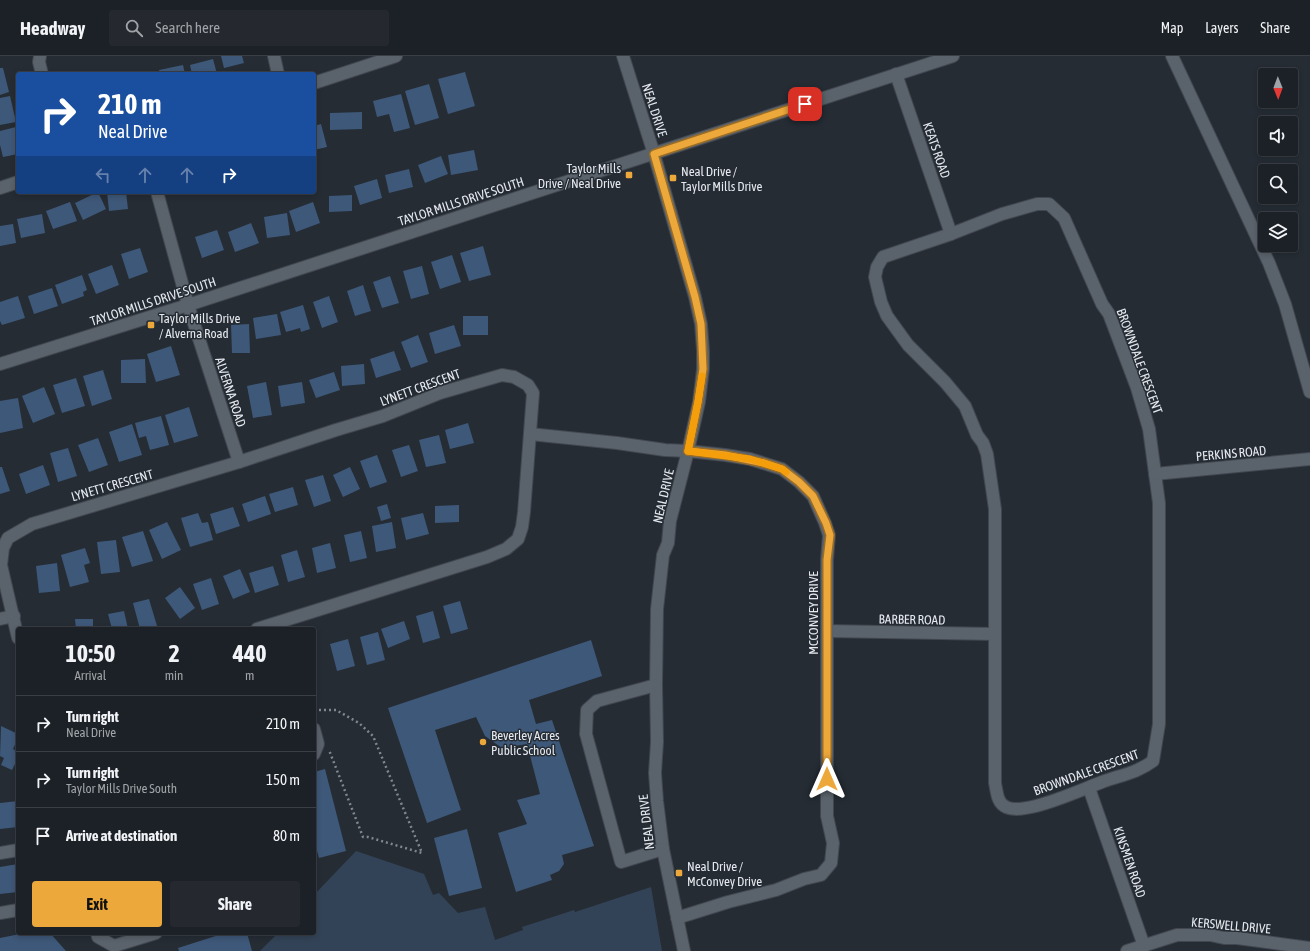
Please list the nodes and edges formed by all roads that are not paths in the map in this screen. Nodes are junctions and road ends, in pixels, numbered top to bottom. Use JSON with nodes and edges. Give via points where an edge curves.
{"nodes":[{"id":1,"x":40,"y":56,"type":"edge"},
{"id":2,"x":274,"y":56,"type":"edge"},
{"id":3,"x":396,"y":56,"type":"edge"},
{"id":4,"x":623,"y":56,"type":"edge"},
{"id":5,"x":953,"y":56,"type":"edge"},
{"id":6,"x":1172,"y":56,"type":"edge"},
{"id":7,"x":42,"y":72,"type":"edge"},
{"id":8,"x":278,"y":72,"type":"edge"},
{"id":9,"x":896,"y":74,"type":"junction"},
{"id":10,"x":316,"y":82,"type":"edge"},
{"id":11,"x":654,"y":154,"type":"junction"},
{"id":12,"x":16,"y":183,"type":"edge"},
{"id":13,"x":0,"y":188,"type":"edge"},
{"id":14,"x":157,"y":194,"type":"edge"},
{"id":15,"x":951,"y":234,"type":"junction"},
{"id":16,"x":188,"y":305,"type":"junction"},
{"id":17,"x":0,"y":364,"type":"edge"},
{"id":18,"x":1310,"y":392,"type":"edge"},
{"id":19,"x":530,"y":434,"type":"junction"},
{"id":20,"x":688,"y":451,"type":"junction"},
{"id":21,"x":1310,"y":460,"type":"edge"},
{"id":22,"x":239,"y":462,"type":"junction"},
{"id":23,"x":1156,"y":474,"type":"junction"},
{"id":24,"x":14,"y":616,"type":"junction"},
{"id":25,"x":0,"y":619,"type":"edge"},
{"id":26,"x":16,"y":627,"type":"edge"},
{"id":27,"x":263,"y":627,"type":"edge"},
{"id":28,"x":827,"y":631,"type":"junction"},
{"id":29,"x":995,"y":634,"type":"junction"},
{"id":30,"x":656,"y":685,"type":"junction"},
{"id":31,"x":316,"y":736,"type":"edge"},
{"id":32,"x":316,"y":749,"type":"edge"},
{"id":33,"x":1089,"y":788,"type":"junction"},
{"id":34,"x":663,"y":848,"type":"junction"},
{"id":35,"x":16,"y":850,"type":"edge"},
{"id":36,"x":0,"y":853,"type":"edge"},
{"id":37,"x":16,"y":910,"type":"edge"},
{"id":38,"x":0,"y":914,"type":"edge"},
{"id":39,"x":677,"y":918,"type":"junction"},
{"id":40,"x":98,"y":935,"type":"edge"},
{"id":41,"x":150,"y":935,"type":"edge"},
{"id":42,"x":1144,"y":946,"type":"junction"},
{"id":43,"x":1310,"y":948,"type":"edge"},
{"id":44,"x":684,"y":951,"type":"edge"},
{"id":45,"x":1127,"y":951,"type":"edge"}],
"edges":[{"from":1,"to":7,"type":"street"},
{"from":2,"to":8,"type":"street"},
{"from":3,"to":10,"type":"street"},
{"from":4,"to":11,"type":"street","name":"NEAL DRIVE"},
{"from":5,"to":9,"type":"street","name":"TAYLOR MILLS DRIVE SOUTH"},
{"from":6,"to":18,"type":"street","via":[[1285,304]]},
{"from":9,"to":11,"type":"street","name":"TAYLOR MILLS DRIVE SOUTH"},
{"from":9,"to":15,"type":"street","name":"KEATS ROAD"},
{"from":11,"to":16,"type":"street","name":"TAYLOR MILLS DRIVE SOUTH"},
{"from":11,"to":20,"type":"street","name":"NEAL DRIVE","via":[[701,324],[703,369]]},
{"from":12,"to":13,"type":"street"},
{"from":14,"to":16,"type":"street","name":"ALVERNA ROAD"},
{"from":15,"to":23,"type":"street","name":"BROWNDALE CRESCENT","via":[[1002,214],[1037,204],[1049,204],[1064,218],[1112,321],[1137,388],[1149,429]]},
{"from":15,"to":29,"type":"street","name":"BROWNDALE CRESCENT","via":[[883,257],[875,277],[887,316],[908,345],[965,406],[987,454],[996,509]]},
{"from":16,"to":17,"type":"street","name":"TAYLOR MILLS DRIVE SOUTH"},
{"from":16,"to":22,"type":"street","name":"ALVERNA ROAD"},
{"from":19,"to":20,"type":"street","name":"MCCONVEY DRIVE"},
{"from":19,"to":22,"type":"street","name":"LYNETT CRESCENT","via":[[532,393],[528,385],[514,377],[502,375],[440,393],[383,416]]},
{"from":19,"to":27,"type":"street","name":"LYNETT CRESCENT","via":[[522,526],[518,539],[506,549]]},
{"from":20,"to":28,"type":"street","name":"MCCONVEY DRIVE","via":[[750,459],[782,469],[813,496],[830,535],[827,560]]},
{"from":20,"to":30,"type":"street","name":"NEAL DRIVE","via":[[670,520],[662,566],[657,609]]},
{"from":21,"to":23,"type":"street","name":"PERKINS ROAD"},
{"from":22,"to":24,"type":"street","name":"LYNETT CRESCENT","via":[[32,524],[8,538],[2,564]]},
{"from":23,"to":33,"type":"street","name":"BROWNDALE CRESCENT","via":[[1159,503],[1159,724],[1155,753],[1153,761],[1145,767]]},
{"from":24,"to":25,"type":"street"},
{"from":24,"to":26,"type":"street","name":"LYNETT CRESCENT"},
{"from":28,"to":29,"type":"street","name":"BARBER ROAD"},
{"from":28,"to":39,"type":"street","name":"MCCONVEY DRIVE","via":[[827,816],[833,843],[831,863],[821,875]]},
{"from":29,"to":33,"type":"street","name":"BROWNDALE CRESCENT","via":[[995,783],[1001,804],[1007,808],[1036,806]]},
{"from":30,"to":34,"type":"street","name":"NEAL DRIVE","via":[[655,773]]},
{"from":30,"to":34,"type":"street","via":[[597,702],[587,710],[586,734],[621,862]]},
{"from":31,"to":32,"type":"street"},
{"from":33,"to":42,"type":"street","name":"KINSMEN ROAD"},
{"from":34,"to":39,"type":"street","name":"NEAL DRIVE"},
{"from":35,"to":36,"type":"street"},
{"from":37,"to":38,"type":"street"},
{"from":39,"to":44,"type":"street","name":"NEAL DRIVE"},
{"from":40,"to":41,"type":"street","via":[[114,946]]},
{"from":42,"to":43,"type":"street","name":"KERSWELL DRIVE","via":[[1177,935],[1210,935]]},
{"from":42,"to":45,"type":"street","name":"KERSWELL DRIVE"}]}
